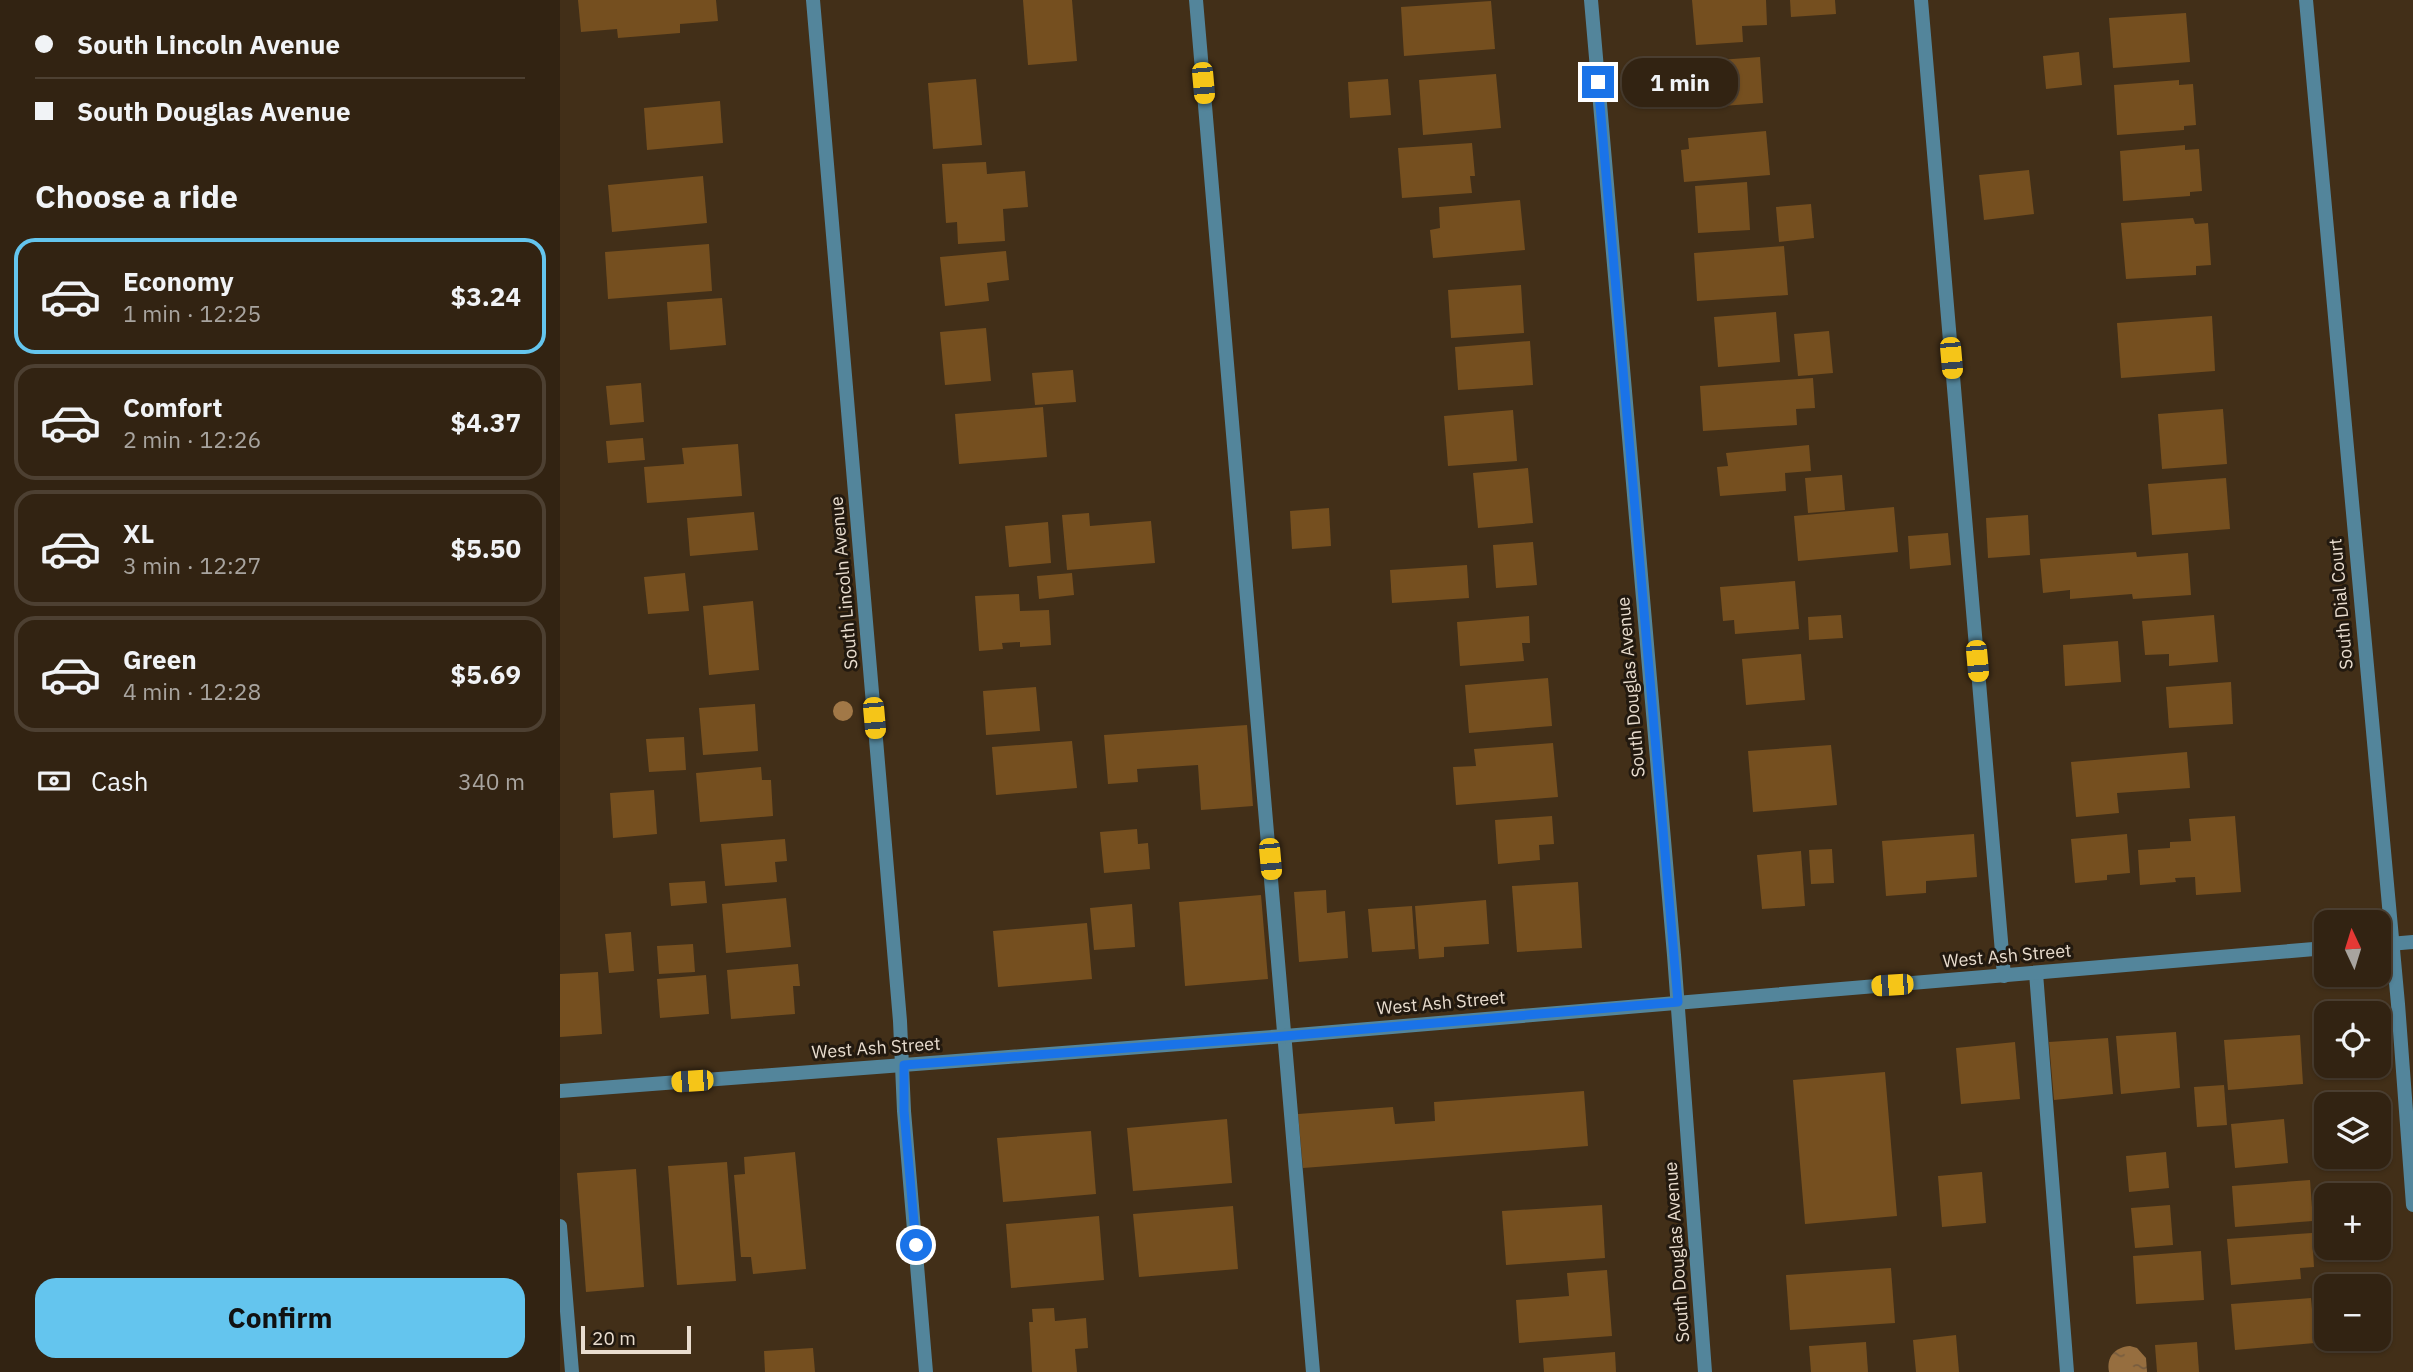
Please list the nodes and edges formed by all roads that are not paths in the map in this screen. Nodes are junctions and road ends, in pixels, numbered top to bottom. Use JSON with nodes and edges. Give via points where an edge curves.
{"nodes":[{"id":1,"x":813,"y":0,"type":"edge"},
{"id":2,"x":1196,"y":0,"type":"edge"},
{"id":3,"x":1591,"y":0,"type":"edge"},
{"id":4,"x":1921,"y":0,"type":"edge"},
{"id":5,"x":2306,"y":0,"type":"edge"},
{"id":6,"x":2382,"y":910,"type":"edge"},
{"id":7,"x":2413,"y":942,"type":"edge"},
{"id":8,"x":2391,"y":944,"type":"edge"},
{"id":9,"x":2314,"y":949,"type":"edge"},
{"id":10,"x":2036,"y":973,"type":"junction"},
{"id":11,"x":2004,"y":976,"type":"junction"},
{"id":12,"x":2390,"y":987,"type":"edge"},
{"id":13,"x":1678,"y":1002,"type":"junction"},
{"id":14,"x":1285,"y":1036,"type":"junction"},
{"id":15,"x":904,"y":1065,"type":"junction"},
{"id":16,"x":560,"y":1091,"type":"edge"},
{"id":17,"x":2413,"y":1205,"type":"edge"},
{"id":18,"x":560,"y":1226,"type":"edge"},
{"id":19,"x":572,"y":1372,"type":"edge"},
{"id":20,"x":926,"y":1372,"type":"edge"},
{"id":21,"x":1313,"y":1372,"type":"edge"},
{"id":22,"x":1705,"y":1372,"type":"edge"},
{"id":23,"x":2067,"y":1372,"type":"edge"}],
"edges":[{"from":1,"to":15,"type":"street","name":"South Lincoln Avenue"},
{"from":2,"to":14,"type":"street"},
{"from":3,"to":13,"type":"street","name":"South Douglas Avenue"},
{"from":4,"to":11,"type":"street"},
{"from":5,"to":6,"type":"street","name":"South Dial Court"},
{"from":7,"to":8,"type":"street"},
{"from":9,"to":10,"type":"street","name":"West Ash Street"},
{"from":10,"to":11,"type":"street","name":"West Ash Street"},
{"from":10,"to":23,"type":"street"},
{"from":11,"to":13,"type":"street","name":"West Ash Street"},
{"from":12,"to":17,"type":"street","name":"South Dial Court"},
{"from":13,"to":14,"type":"street","name":"West Ash Street"},
{"from":13,"to":22,"type":"street","name":"South Douglas Avenue"},
{"from":14,"to":15,"type":"street","name":"West Ash Street"},
{"from":14,"to":21,"type":"street"},
{"from":15,"to":16,"type":"street","name":"West Ash Street"},
{"from":15,"to":20,"type":"street","name":"South Lincoln Avenue"},
{"from":18,"to":19,"type":"street"}]}
